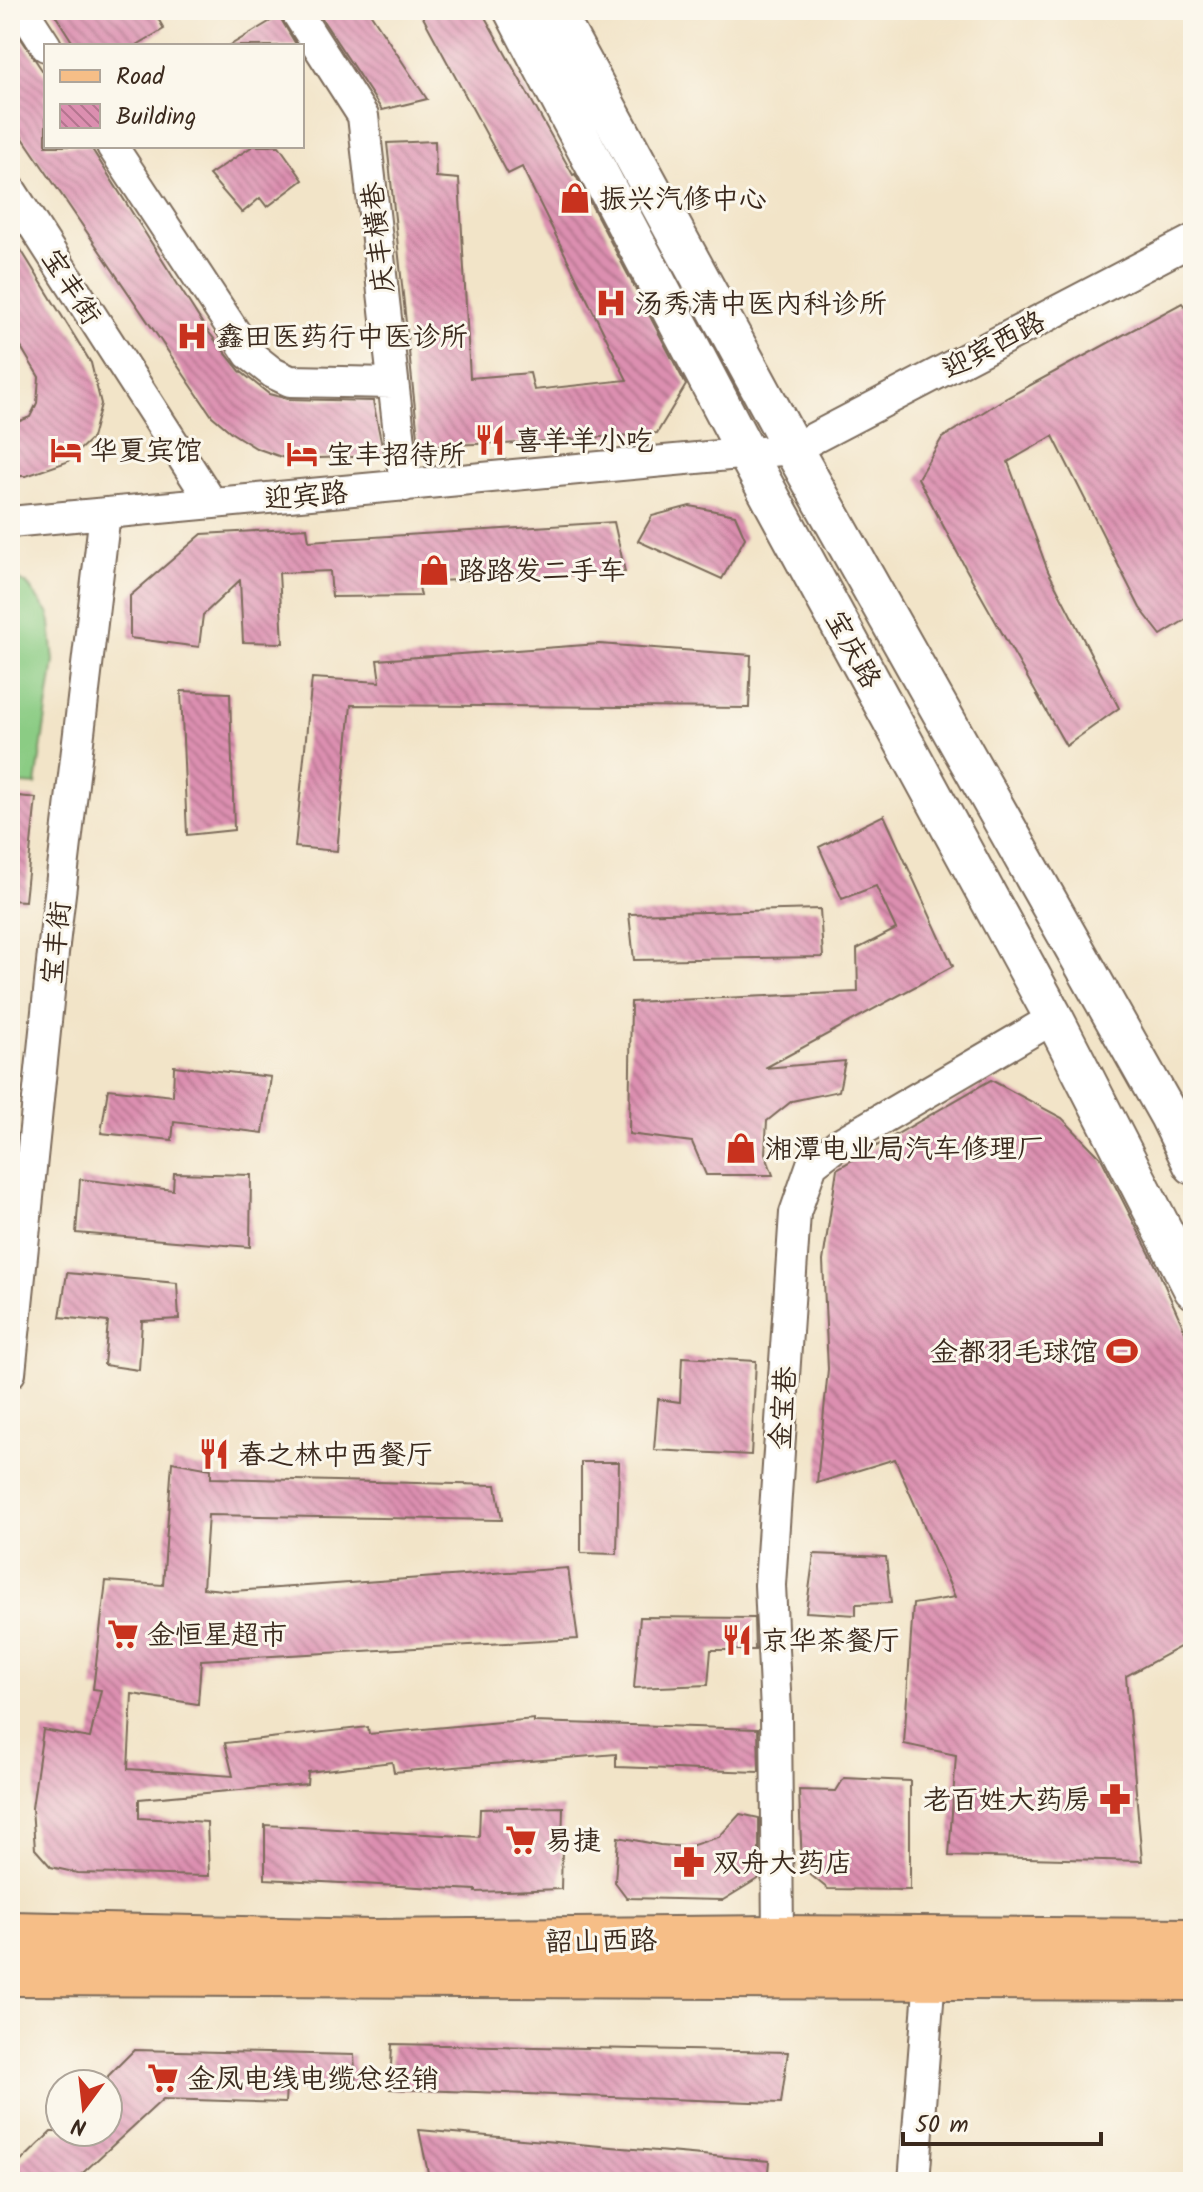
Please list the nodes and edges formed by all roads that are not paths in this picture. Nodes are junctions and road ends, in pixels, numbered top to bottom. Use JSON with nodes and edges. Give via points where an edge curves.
{"nodes":[{"id":1,"x":295,"y":10,"type":"edge"},
{"id":2,"x":513,"y":10,"type":"edge"},
{"id":3,"x":554,"y":10,"type":"edge"},
{"id":4,"x":23,"y":18,"type":"edge"},
{"id":5,"x":44,"y":44,"type":"edge"},
{"id":6,"x":113,"y":148,"type":"edge"},
{"id":7,"x":10,"y":189,"type":"edge"},
{"id":8,"x":1193,"y":240,"type":"edge"},
{"id":9,"x":393,"y":383,"type":"junction"},
{"id":10,"x":793,"y":449,"type":"junction"},
{"id":11,"x":747,"y":454,"type":"junction"},
{"id":12,"x":405,"y":486,"type":"junction"},
{"id":13,"x":212,"y":503,"type":"junction"},
{"id":14,"x":105,"y":513,"type":"junction"},
{"id":15,"x":10,"y":522,"type":"edge"},
{"id":16,"x":1054,"y":1018,"type":"junction"},
{"id":17,"x":1193,"y":1165,"type":"edge"},
{"id":18,"x":1193,"y":1289,"type":"edge"},
{"id":19,"x":10,"y":1373,"type":"edge"},
{"id":20,"x":10,"y":1934,"type":"edge"},
{"id":21,"x":778,"y":1938,"type":"junction"},
{"id":22,"x":1193,"y":1941,"type":"edge"},
{"id":23,"x":10,"y":1973,"type":"edge"},
{"id":24,"x":930,"y":1976,"type":"junction"},
{"id":25,"x":1117,"y":1978,"type":"junction"},
{"id":26,"x":1193,"y":1978,"type":"edge"},
{"id":27,"x":1193,"y":2004,"type":"edge"},
{"id":28,"x":914,"y":2182,"type":"edge"}],
"edges":[{"from":1,"to":9,"type":"street","name":"庆丰横巷","via":[[363,116]]},
{"from":2,"to":11,"type":"street","name":"宝庆路"},
{"from":3,"to":10,"type":"street","name":"宝庆路"},
{"from":4,"to":5,"type":"street"},
{"from":6,"to":9,"type":"street","via":[[249,354],[290,381]]},
{"from":7,"to":13,"type":"street","name":"宝丰街"},
{"from":8,"to":10,"type":"street","name":"迎宾西路"},
{"from":9,"to":12,"type":"street","name":"庆丰横巷"},
{"from":10,"to":11,"type":"street","name":"迎宾路"},
{"from":10,"to":17,"type":"street","name":"宝庆路"},
{"from":11,"to":12,"type":"street","name":"迎宾路"},
{"from":11,"to":16,"type":"street","name":"宝庆路"},
{"from":12,"to":13,"type":"street","name":"迎宾路"},
{"from":13,"to":14,"type":"street","name":"迎宾路"},
{"from":14,"to":15,"type":"street","name":"迎宾路"},
{"from":14,"to":19,"type":"street","name":"宝丰街"},
{"from":16,"to":18,"type":"street","name":"宝庆路"},
{"from":16,"to":21,"type":"street","name":"金宝巷","via":[[837,1145],[812,1164],[795,1213],[770,1585]]},
{"from":20,"to":21,"type":"main road","name":"韶山西路","via":[[373,1942]]},
{"from":21,"to":22,"type":"main road","name":"韶山西路"},
{"from":23,"to":24,"type":"main road","name":"韶山西路"},
{"from":24,"to":25,"type":"main road","name":"韶山西路"},
{"from":24,"to":28,"type":"street"},
{"from":25,"to":26,"type":"main road","name":"韶山西路"},
{"from":25,"to":27,"type":"main road"}]}
